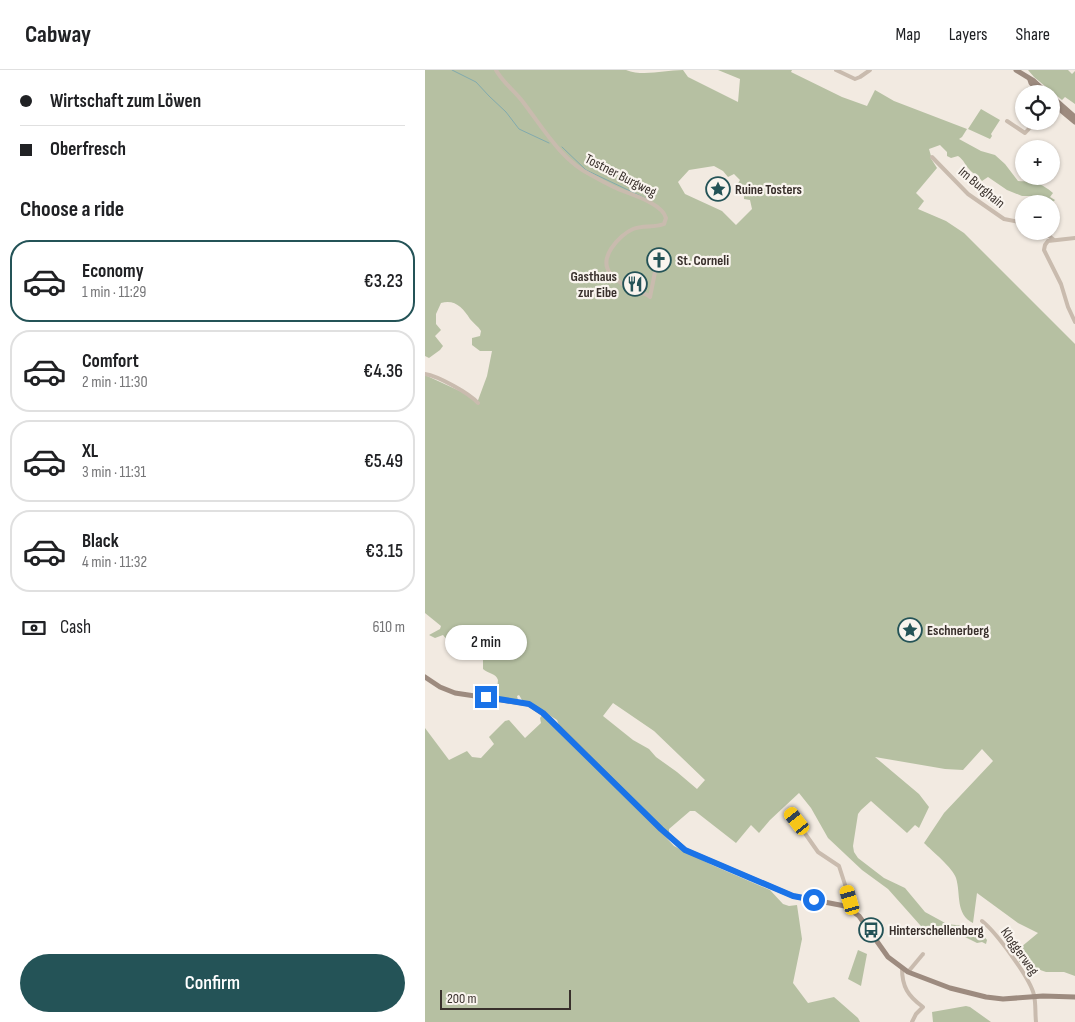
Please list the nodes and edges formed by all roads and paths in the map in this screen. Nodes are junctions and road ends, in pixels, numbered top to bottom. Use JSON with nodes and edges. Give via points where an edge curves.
{"nodes":[{"id":1,"x":496,"y":70,"type":"edge"},
{"id":2,"x":835,"y":70,"type":"edge"},
{"id":3,"x":870,"y":70,"type":"edge"},
{"id":4,"x":1016,"y":70,"type":"edge"},
{"id":5,"x":1030,"y":80,"type":"junction"},
{"id":6,"x":1033,"y":85,"type":"edge"},
{"id":7,"x":1038,"y":85,"type":"edge"},
{"id":8,"x":1060,"y":107,"type":"edge"},
{"id":9,"x":1074,"y":117,"type":"edge"},
{"id":10,"x":1007,"y":121,"type":"dead end"},
{"id":11,"x":1015,"y":127,"type":"edge"},
{"id":12,"x":932,"y":157,"type":"dead end"},
{"id":13,"x":1015,"y":222,"type":"edge"},
{"id":14,"x":1075,"y":238,"type":"edge"},
{"id":15,"x":1060,"y":239,"type":"edge"},
{"id":16,"x":1054,"y":240,"type":"edge"},
{"id":17,"x":655,"y":272,"type":"dead end"},
{"id":18,"x":1075,"y":322,"type":"edge"},
{"id":19,"x":425,"y":374,"type":"edge"},
{"id":20,"x":478,"y":402,"type":"dead end"},
{"id":21,"x":425,"y":677,"type":"edge"},
{"id":22,"x":790,"y":812,"type":"dead end"},
{"id":23,"x":849,"y":909,"type":"junction"},
{"id":24,"x":982,"y":921,"type":"dead end"},
{"id":25,"x":923,"y":954,"type":"dead end"},
{"id":26,"x":902,"y":968,"type":"junction"},
{"id":27,"x":908,"y":972,"type":"junction"},
{"id":28,"x":1034,"y":997,"type":"junction"},
{"id":29,"x":1075,"y":997,"type":"edge"},
{"id":30,"x":912,"y":1022,"type":"edge"},
{"id":31,"x":1036,"y":1022,"type":"edge"}],
"edges":[{"from":1,"to":17,"type":"street","name":"Tostner Burgweg","via":[[579,169],[663,211],[664,224],[632,229],[613,246],[606,258],[611,274],[635,293],[649,297]]},
{"from":2,"to":3,"type":"street","via":[[855,79]]},
{"from":4,"to":5,"type":"street"},
{"from":5,"to":6,"type":"street"},
{"from":5,"to":7,"type":"street"},
{"from":8,"to":9,"type":"street"},
{"from":10,"to":11,"type":"street"},
{"from":12,"to":13,"type":"street","name":"Im Burghain","via":[[968,194],[1004,220]]},
{"from":14,"to":15,"type":"street"},
{"from":16,"to":18,"type":"street","via":[[1048,242],[1044,250]]},
{"from":19,"to":20,"type":"street","via":[[439,378]]},
{"from":21,"to":23,"type":"street","via":[[440,688],[455,693],[529,704],[543,713],[685,850],[793,896],[836,903]]},
{"from":22,"to":23,"type":"street","via":[[818,852],[839,866],[850,900]]},
{"from":23,"to":26,"type":"street","via":[[859,916],[884,953]]},
{"from":24,"to":28,"type":"street","name":"Kloggerweg","via":[[1010,952]]},
{"from":25,"to":27,"type":"street"},
{"from":26,"to":27,"type":"street"},
{"from":26,"to":30,"type":"street","via":[[905,990],[923,1007]]},
{"from":27,"to":28,"type":"street","via":[[986,997]]},
{"from":28,"to":29,"type":"street"},
{"from":28,"to":31,"type":"street"}]}
